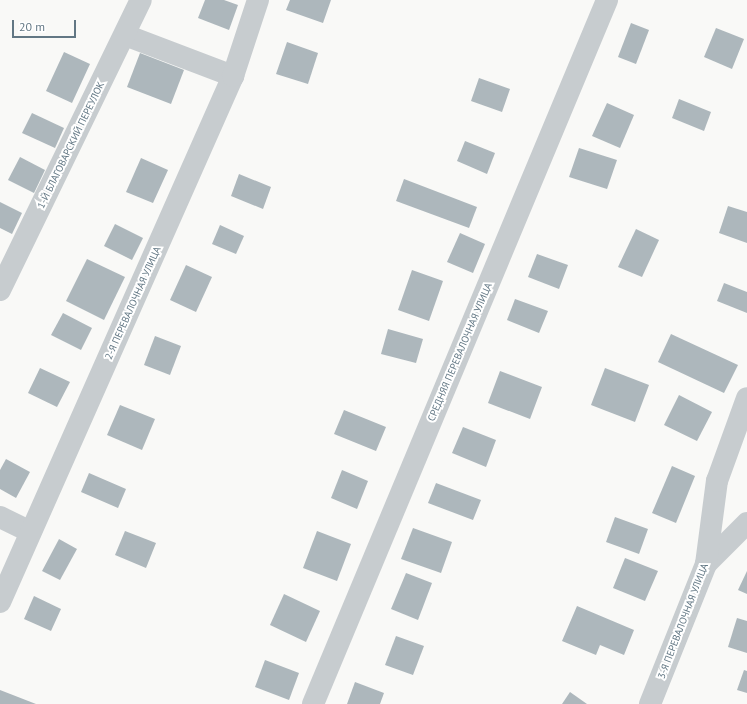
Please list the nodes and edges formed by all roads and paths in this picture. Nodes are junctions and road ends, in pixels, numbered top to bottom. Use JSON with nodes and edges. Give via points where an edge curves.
{"nodes":[{"id":1,"x":142,"y":0,"type":"edge"},
{"id":2,"x":258,"y":0,"type":"edge"},
{"id":3,"x":607,"y":0,"type":"edge"},
{"id":4,"x":126,"y":35,"type":"junction"},
{"id":5,"x":233,"y":76,"type":"junction"},
{"id":6,"x":0,"y":290,"type":"edge"},
{"id":7,"x":747,"y":398,"type":"edge"},
{"id":8,"x":0,"y":518,"type":"edge"},
{"id":9,"x":747,"y":523,"type":"edge"},
{"id":10,"x":31,"y":532,"type":"junction"},
{"id":11,"x":706,"y":564,"type":"junction"},
{"id":12,"x":0,"y":602,"type":"edge"},
{"id":13,"x":313,"y":704,"type":"edge"},
{"id":14,"x":650,"y":704,"type":"edge"}],
"edges":[{"from":1,"to":4,"type":"street","name":"1-Й БЛАГОВАРСКИЙ ПЕРЕУЛОК"},
{"from":2,"to":5,"type":"street","name":"2-Я ПЕРЕВАЛОЧНАЯ УЛИЦА"},
{"from":3,"to":13,"type":"street","name":"СРЕДНЯЯ ПЕРЕВАЛОЧНАЯ УЛИЦА"},
{"from":4,"to":5,"type":"street"},
{"from":4,"to":6,"type":"street","name":"1-Й БЛАГОВАРСКИЙ ПЕРЕУЛОК"},
{"from":5,"to":10,"type":"street","name":"2-Я ПЕРЕВАЛОЧНАЯ УЛИЦА"},
{"from":7,"to":11,"type":"street","name":"3-Я ПЕРЕВАЛОЧНАЯ УЛИЦА","via":[[717,481]]},
{"from":8,"to":10,"type":"street"},
{"from":9,"to":11,"type":"street"},
{"from":10,"to":12,"type":"street","name":"2-Я ПЕРЕВАЛОЧНАЯ УЛИЦА"},
{"from":11,"to":14,"type":"street","name":"3-Я ПЕРЕВАЛОЧНАЯ УЛИЦА"}]}
